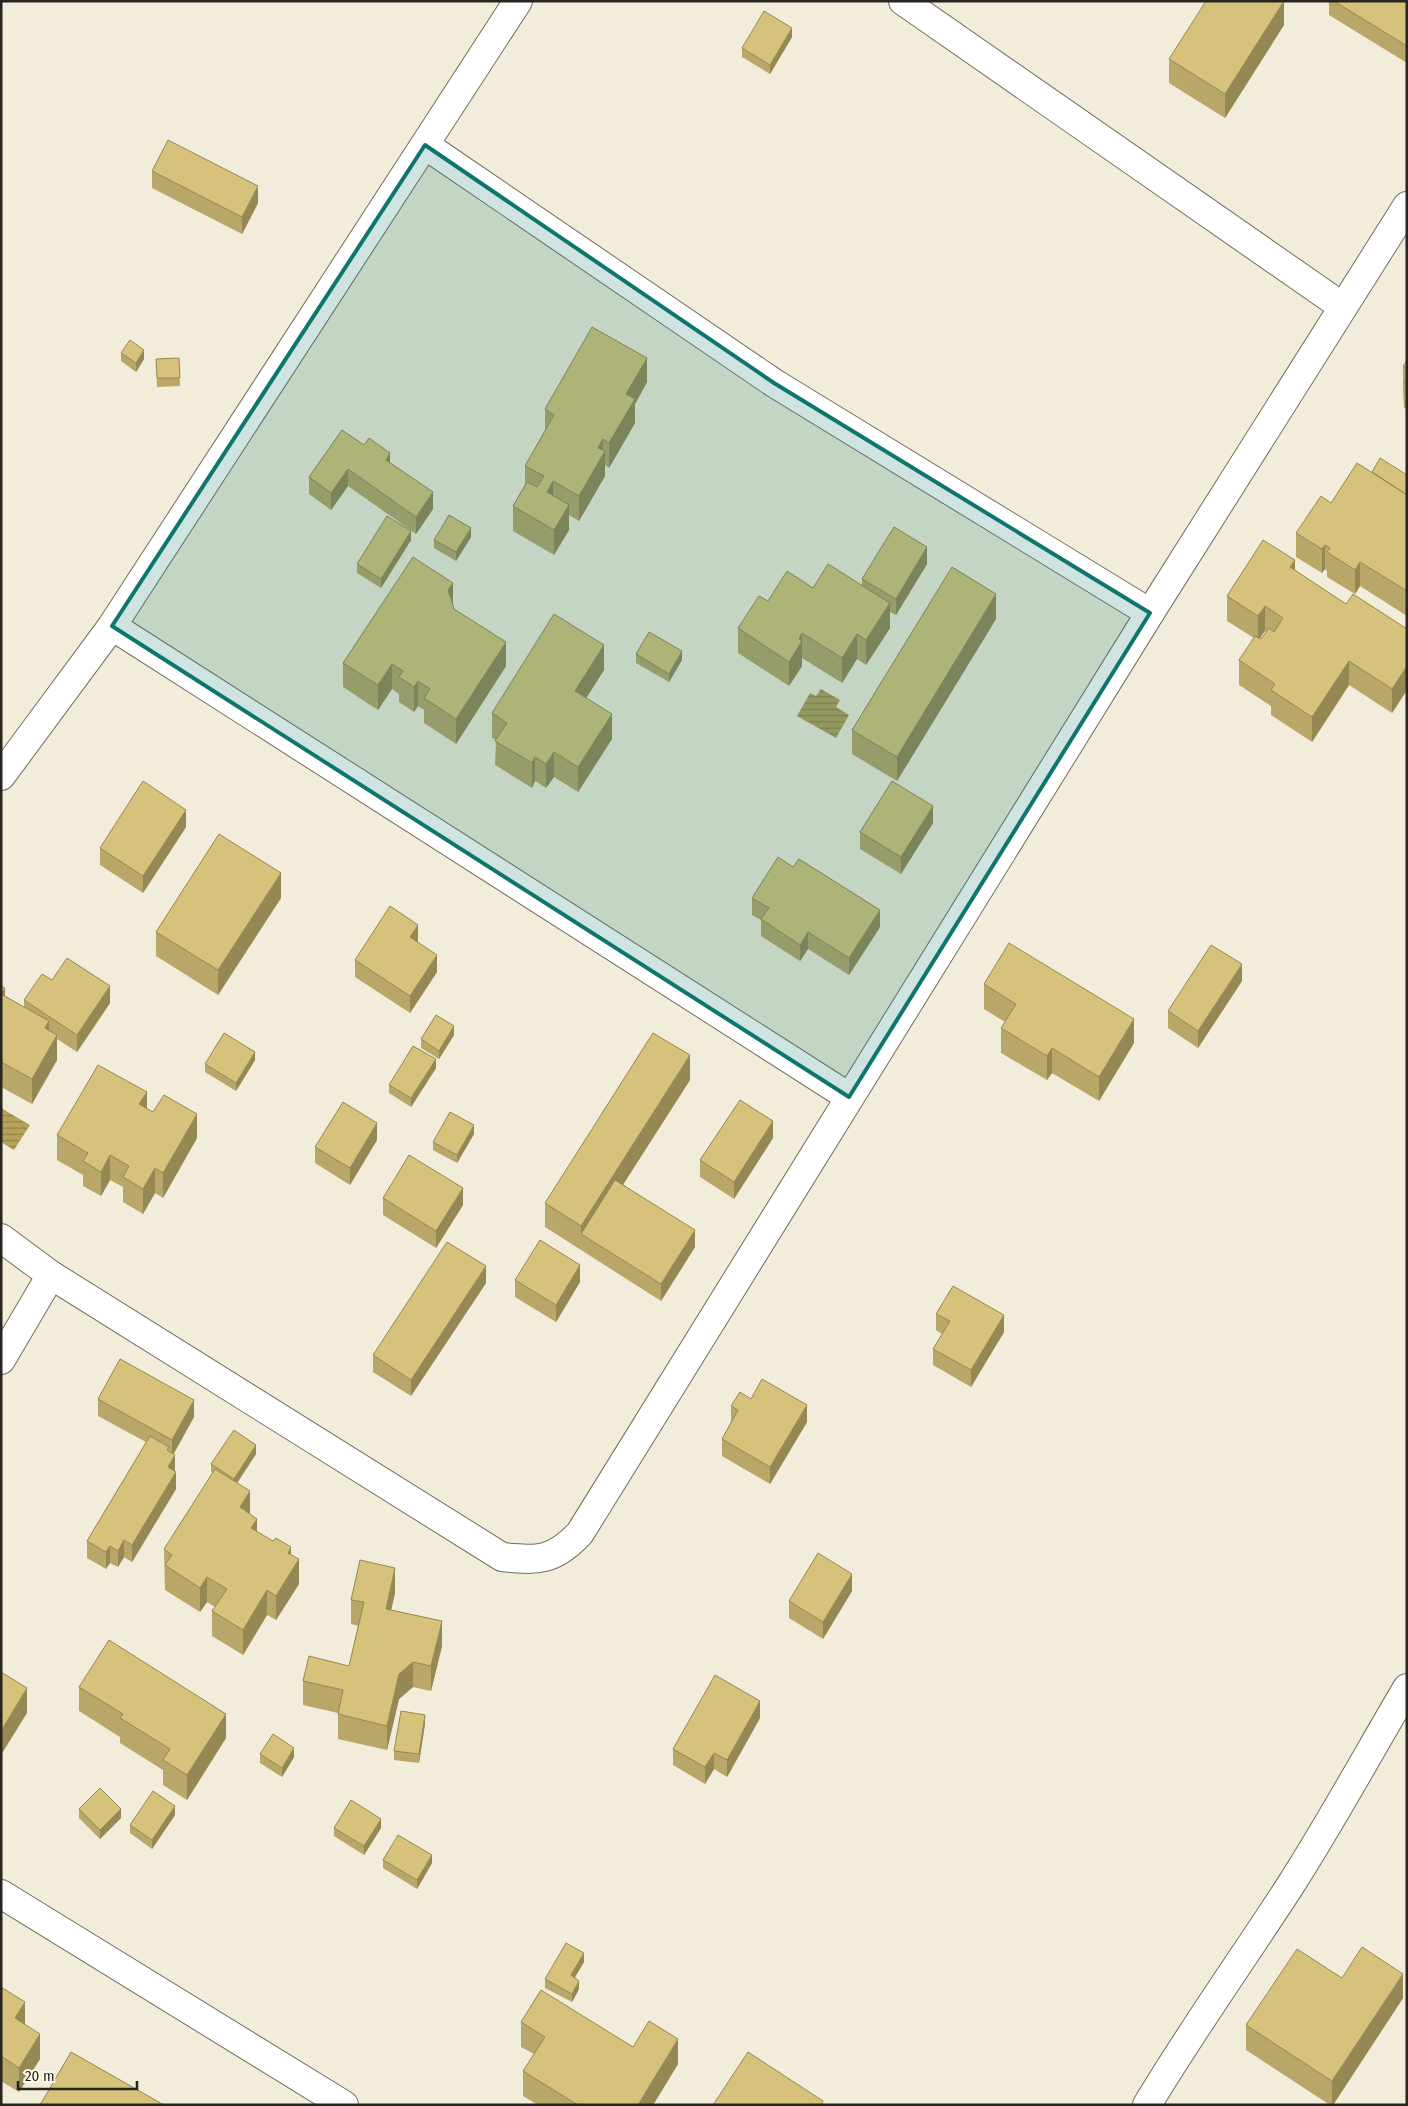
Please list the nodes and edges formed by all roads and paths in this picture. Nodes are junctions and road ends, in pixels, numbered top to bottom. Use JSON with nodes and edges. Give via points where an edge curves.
{"nodes":[{"id":1,"x":518,"y":1,"type":"edge"},
{"id":2,"x":903,"y":1,"type":"edge"},
{"id":3,"x":425,"y":146,"type":"junction"},
{"id":4,"x":1407,"y":206,"type":"edge"},
{"id":5,"x":1343,"y":307,"type":"junction"},
{"id":6,"x":1150,"y":613,"type":"junction"},
{"id":7,"x":112,"y":626,"type":"junction"},
{"id":8,"x":1,"y":776,"type":"edge"},
{"id":9,"x":850,"y":1097,"type":"junction"},
{"id":10,"x":1,"y":1238,"type":"edge"},
{"id":11,"x":51,"y":1275,"type":"junction"},
{"id":12,"x":1,"y":1360,"type":"edge"},
{"id":13,"x":1407,"y":1688,"type":"edge"},
{"id":14,"x":1,"y":1894,"type":"edge"},
{"id":15,"x":344,"y":2105,"type":"edge"},
{"id":16,"x":1147,"y":2105,"type":"edge"}],
"edges":[{"from":1,"to":3,"type":"street"},
{"from":2,"to":5,"type":"street"},
{"from":3,"to":6,"type":"street","via":[[774,383]]},
{"from":3,"to":7,"type":"street"},
{"from":4,"to":5,"type":"street"},
{"from":5,"to":6,"type":"street"},
{"from":6,"to":9,"type":"street"},
{"from":7,"to":8,"type":"street"},
{"from":7,"to":9,"type":"street"},
{"from":9,"to":11,"type":"street","via":[[580,1533],[566,1548],[548,1557],[525,1560],[502,1557]]},
{"from":10,"to":11,"type":"street"},
{"from":11,"to":12,"type":"street"},
{"from":13,"to":16,"type":"street","via":[[1342,1802],[1185,2041]]},
{"from":14,"to":15,"type":"street"}]}
